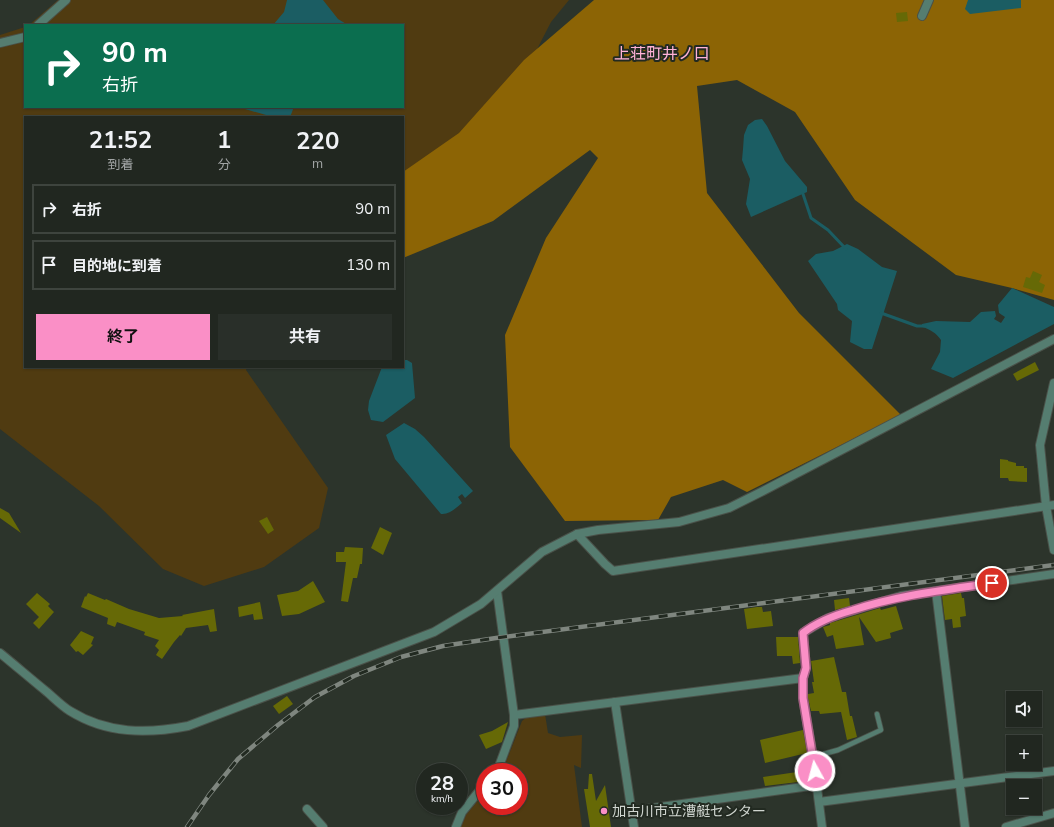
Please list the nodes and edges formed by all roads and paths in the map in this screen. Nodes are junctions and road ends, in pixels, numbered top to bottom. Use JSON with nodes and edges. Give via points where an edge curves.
{"nodes":[{"id":1,"x":66,"y":0,"type":"edge"},
{"id":2,"x":929,"y":0,"type":"edge"},
{"id":3,"x":922,"y":16,"type":"dead end"},
{"id":4,"x":39,"y":24,"type":"edge"},
{"id":5,"x":24,"y":37,"type":"edge"},
{"id":6,"x":0,"y":43,"type":"edge"},
{"id":7,"x":1054,"y":339,"type":"edge"},
{"id":8,"x":1054,"y":383,"type":"edge"},
{"id":9,"x":1052,"y":402,"type":"edge"},
{"id":10,"x":1050,"y":505,"type":"edge"},
{"id":11,"x":577,"y":534,"type":"junction"},
{"id":12,"x":1054,"y":550,"type":"edge"},
{"id":13,"x":1054,"y":574,"type":"edge"},
{"id":14,"x":497,"y":591,"type":"junction"},
{"id":15,"x":936,"y":591,"type":"junction"},
{"id":16,"x":0,"y":653,"type":"edge"},
{"id":17,"x":803,"y":678,"type":"junction"},
{"id":18,"x":615,"y":702,"type":"junction"},
{"id":19,"x":877,"y":714,"type":"dead end"},
{"id":20,"x":514,"y":715,"type":"junction"},
{"id":21,"x":813,"y":756,"type":"junction"},
{"id":22,"x":500,"y":763,"type":"edge"},
{"id":23,"x":1054,"y":770,"type":"edge"},
{"id":24,"x":961,"y":783,"type":"junction"},
{"id":25,"x":817,"y":785,"type":"junction"},
{"id":26,"x":476,"y":795,"type":"edge"},
{"id":27,"x":819,"y":802,"type":"junction"},
{"id":28,"x":307,"y":809,"type":"dead end"},
{"id":29,"x":632,"y":811,"type":"junction"},
{"id":30,"x":1054,"y":812,"type":"edge"},
{"id":31,"x":323,"y":827,"type":"edge"},
{"id":32,"x":456,"y":827,"type":"edge"},
{"id":33,"x":634,"y":827,"type":"edge"},
{"id":34,"x":822,"y":827,"type":"edge"},
{"id":35,"x":965,"y":827,"type":"edge"},
{"id":36,"x":1006,"y":827,"type":"edge"}],
"edges":[{"from":1,"to":4,"type":"street"},
{"from":2,"to":3,"type":"street"},
{"from":5,"to":6,"type":"street"},
{"from":7,"to":11,"type":"street","via":[[728,508],[679,522]]},
{"from":8,"to":9,"type":"street"},
{"from":9,"to":10,"type":"street","via":[[1040,445]]},
{"from":10,"to":11,"type":"street","via":[[613,570]]},
{"from":10,"to":12,"type":"street"},
{"from":11,"to":14,"type":"street","via":[[542,552]]},
{"from":13,"to":15,"type":"street"},
{"from":14,"to":16,"type":"street","via":[[434,632],[188,726],[153,732],[118,729],[93,722],[70,711]]},
{"from":14,"to":20,"type":"street"},
{"from":15,"to":17,"type":"street","via":[[901,596],[872,604],[828,618],[809,628],[803,633],[806,668]]},
{"from":15,"to":24,"type":"street"},
{"from":17,"to":18,"type":"street"},
{"from":17,"to":21,"type":"street","via":[[803,698]]},
{"from":18,"to":20,"type":"street"},
{"from":18,"to":29,"type":"street"},
{"from":19,"to":21,"type":"lane","via":[[881,730],[838,750]]},
{"from":20,"to":22,"type":"street","via":[[514,726]]},
{"from":21,"to":25,"type":"street"},
{"from":23,"to":24,"type":"street"},
{"from":24,"to":27,"type":"street"},
{"from":24,"to":35,"type":"street"},
{"from":25,"to":27,"type":"street"},
{"from":25,"to":29,"type":"street"},
{"from":26,"to":32,"type":"street","via":[[462,812]]},
{"from":27,"to":34,"type":"street"},
{"from":28,"to":31,"type":"street"},
{"from":29,"to":33,"type":"street"},
{"from":30,"to":36,"type":"street"}]}
